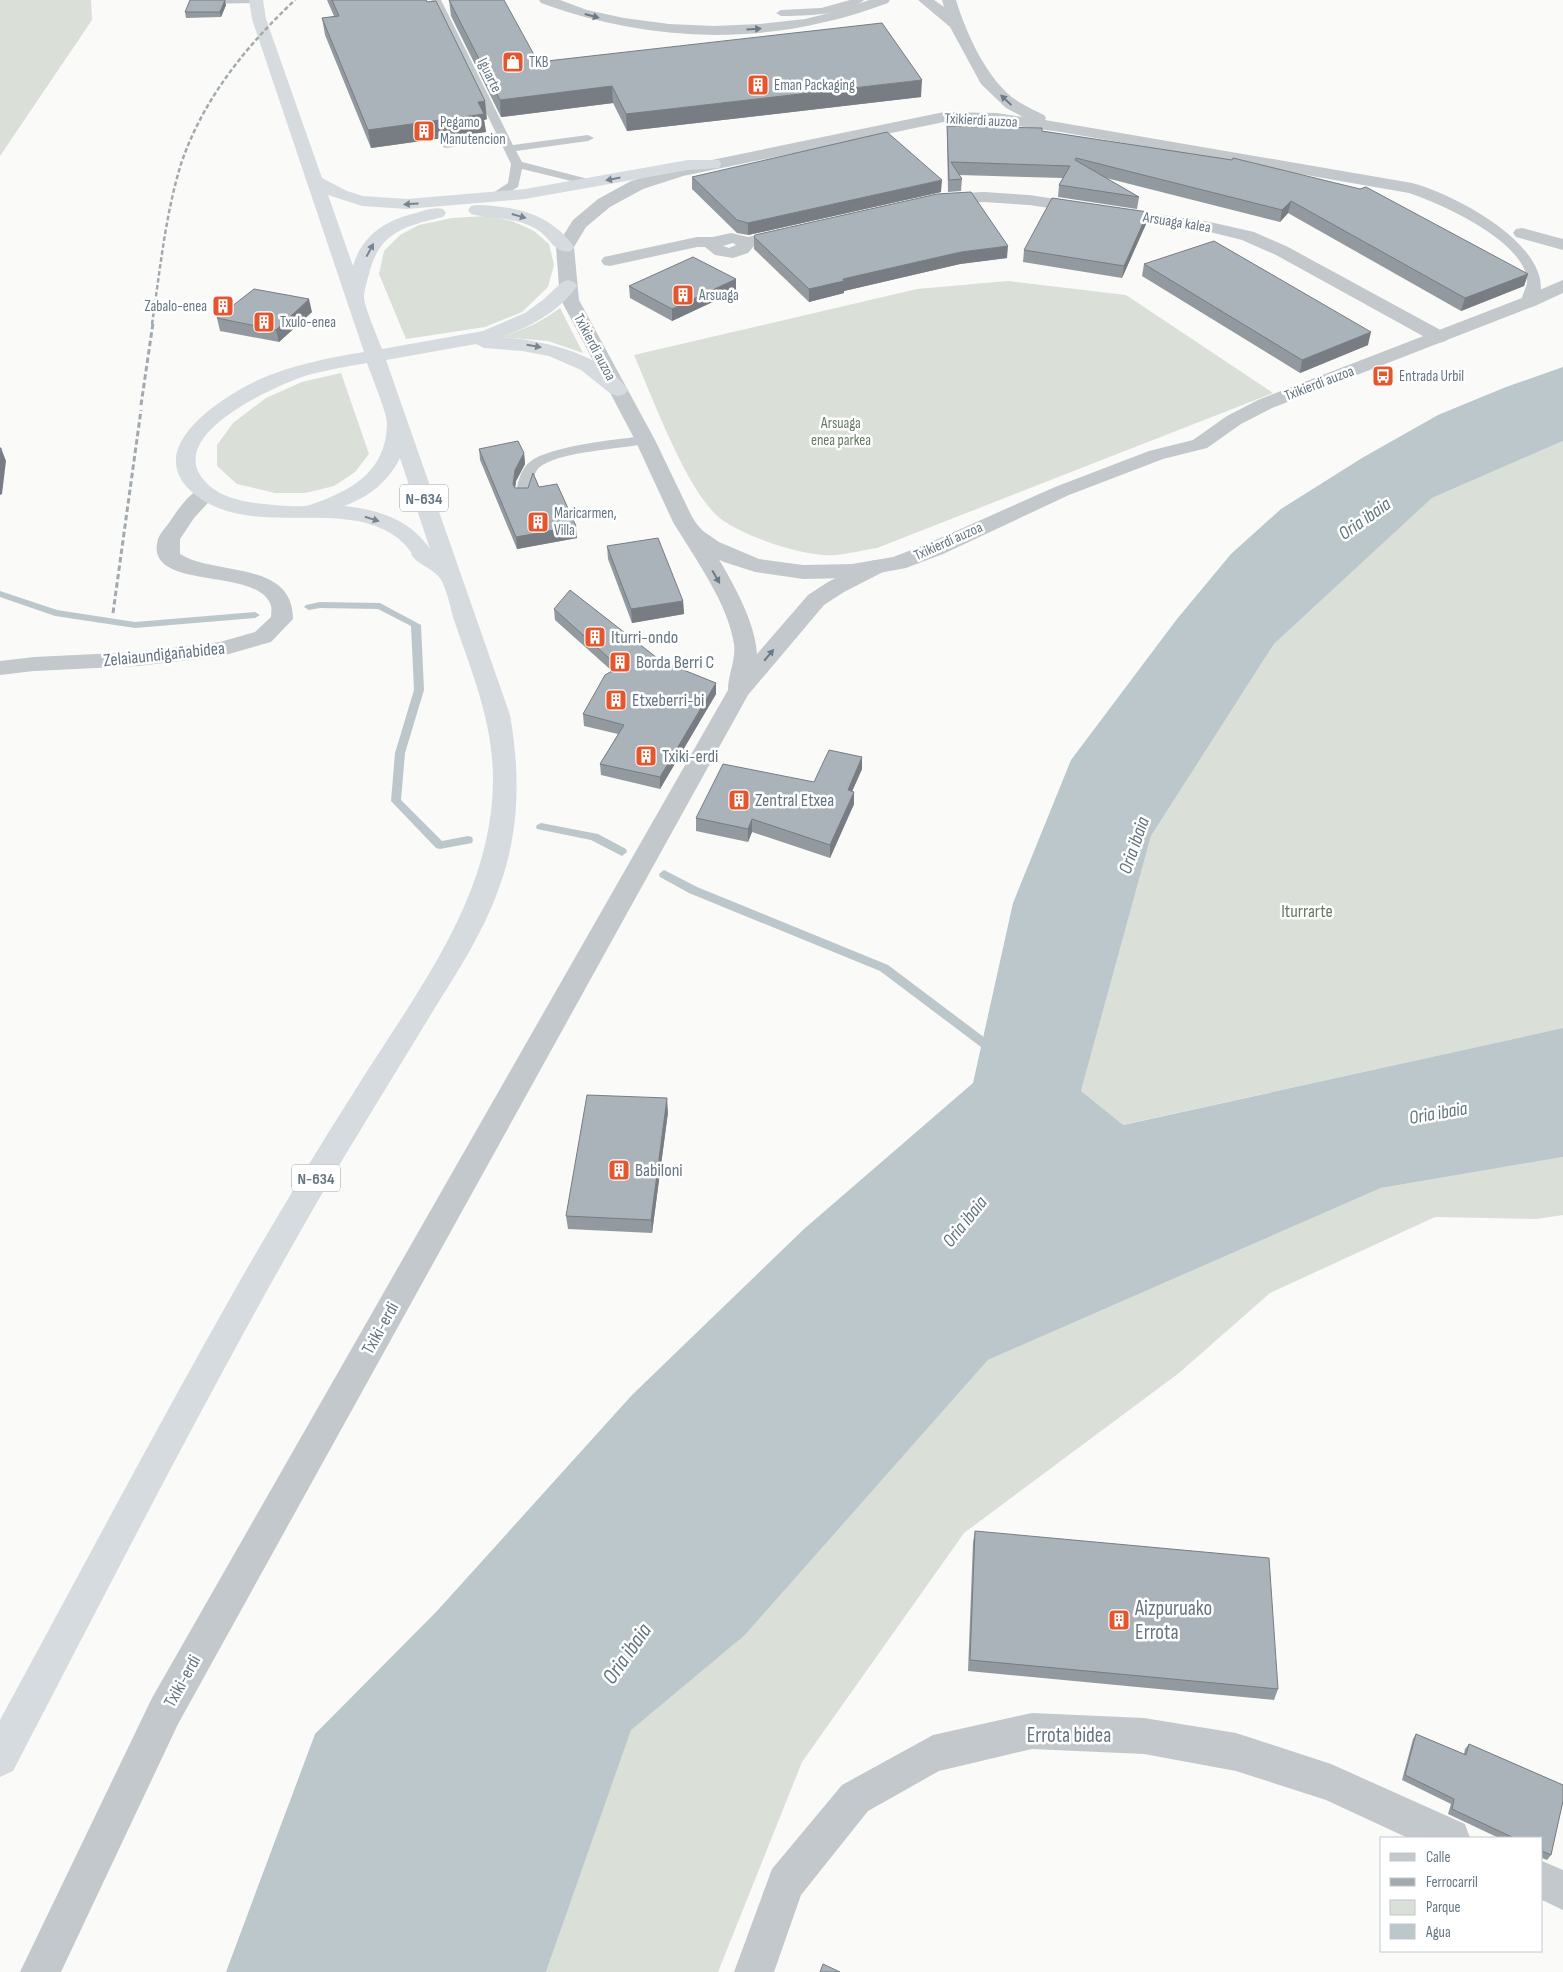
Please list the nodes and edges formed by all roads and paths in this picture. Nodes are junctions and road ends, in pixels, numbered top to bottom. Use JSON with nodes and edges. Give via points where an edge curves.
{"nodes":[{"id":1,"x":256,"y":0,"type":"edge"},
{"id":2,"x":436,"y":0,"type":"edge"},
{"id":3,"x":546,"y":0,"type":"edge"},
{"id":4,"x":859,"y":0,"type":"edge"},
{"id":5,"x":883,"y":0,"type":"edge"},
{"id":6,"x":925,"y":0,"type":"edge"},
{"id":7,"x":949,"y":0,"type":"edge"},
{"id":8,"x":193,"y":1,"type":"edge"},
{"id":9,"x":781,"y":14,"type":"dead end"},
{"id":10,"x":956,"y":24,"type":"junction"},
{"id":11,"x":986,"y":81,"type":"junction"},
{"id":12,"x":944,"y":117,"type":"junction"},
{"id":13,"x":1061,"y":127,"type":"junction"},
{"id":14,"x":502,"y":135,"type":"junction"},
{"id":15,"x":588,"y":138,"type":"dead end"},
{"id":16,"x":448,"y":145,"type":"edge"},
{"id":17,"x":509,"y":149,"type":"junction"},
{"id":18,"x":517,"y":164,"type":"junction"},
{"id":19,"x":713,"y":164,"type":"junction"},
{"id":20,"x":315,"y":181,"type":"junction"},
{"id":21,"x":592,"y":184,"type":"junction"},
{"id":22,"x":494,"y":197,"type":"junction"},
{"id":23,"x":926,"y":202,"type":"edge"},
{"id":24,"x":810,"y":228,"type":"edge"},
{"id":25,"x":1522,"y":233,"type":"junction"},
{"id":26,"x":1563,"y":244,"type":"edge"},
{"id":27,"x":565,"y":248,"type":"junction"},
{"id":28,"x":610,"y":261,"type":"dead end"},
{"id":29,"x":568,"y":286,"type":"junction"},
{"id":30,"x":1563,"y":286,"type":"edge"},
{"id":31,"x":355,"y":296,"type":"junction"},
{"id":32,"x":1530,"y":301,"type":"junction"},
{"id":33,"x":1439,"y":336,"type":"junction"},
{"id":34,"x":468,"y":341,"type":"junction"},
{"id":35,"x":618,"y":390,"type":"junction"},
{"id":36,"x":398,"y":421,"type":"junction"},
{"id":37,"x":645,"y":440,"type":"junction"},
{"id":38,"x":206,"y":493,"type":"junction"},
{"id":39,"x":523,"y":496,"type":"edge"},
{"id":40,"x":307,"y":511,"type":"junction"},
{"id":41,"x":684,"y":522,"type":"junction"},
{"id":42,"x":875,"y":567,"type":"junction"},
{"id":43,"x":451,"y":575,"type":"junction"},
{"id":44,"x":0,"y":668,"type":"edge"},
{"id":45,"x":738,"y":692,"type":"junction"},
{"id":46,"x":0,"y":1758,"type":"edge"},
{"id":47,"x":1449,"y":1837,"type":"edge"},
{"id":48,"x":1543,"y":1880,"type":"edge"},
{"id":49,"x":1563,"y":1890,"type":"edge"},
{"id":50,"x":40,"y":1972,"type":"edge"},
{"id":51,"x":754,"y":1972,"type":"edge"}],
"edges":[{"from":1,"to":8,"type":"lane"},
{"from":1,"to":20,"type":"highway","number":"N-634"},
{"from":2,"to":14,"type":"lane","name":"Iguarte"},
{"from":3,"to":5,"type":"street","one_way":true,"via":[[608,20],[707,30],[755,29],[822,20]]},
{"from":4,"to":9,"type":"lane","via":[[844,7],[809,14]]},
{"from":6,"to":10,"type":"street"},
{"from":7,"to":10,"type":"street"},
{"from":10,"to":11,"type":"street"},
{"from":11,"to":12,"type":"street","via":[[972,100]]},
{"from":13,"to":11,"type":"street","one_way":true,"via":[[1022,112]]},
{"from":12,"to":13,"type":"street","name":"Txikierdi auzoa","via":[[996,118]]},
{"from":12,"to":19,"type":"street","name":"Txikierdi auzoa"},
{"from":13,"to":25,"type":"street","name":"Txikierdi auzoa","via":[[1412,188],[1474,208]]},
{"from":14,"to":16,"type":"lane"},
{"from":14,"to":17,"type":"lane","name":"Iguarte"},
{"from":15,"to":17,"type":"lane"},
{"from":17,"to":18,"type":"lane","name":"Iguarte"},
{"from":18,"to":21,"type":"lane"},
{"from":18,"to":22,"type":"lane","via":[[514,185]]},
{"from":19,"to":21,"type":"highway","one_way":true,"via":[[688,165]]},
{"from":19,"to":27,"type":"street","name":"Txikierdi auzoa","via":[[658,178],[620,194],[590,213]]},
{"from":22,"to":20,"type":"highway","one_way":true,"via":[[376,204],[346,197]]},
{"from":20,"to":31,"type":"highway","number":"N-634"},
{"from":21,"to":22,"type":"highway"},
{"from":23,"to":33,"type":"street","name":"Arsuaga kalea","via":[[984,197],[1029,200],[1210,227],[1248,236]]},
{"from":24,"to":28,"type":"street","via":[[745,243],[728,238],[698,242]]},
{"from":25,"to":26,"type":"street","name":"Txikierdi auzoa"},
{"from":25,"to":32,"type":"street","name":"Txikierdi auzoa","via":[[1535,242],[1552,265],[1548,287]]},
{"from":27,"to":29,"type":"street","name":"Txikierdi auzoa"},
{"from":31,"to":27,"type":"highway","one_way":true,"via":[[372,244],[391,229],[427,215],[467,210],[514,214],[549,229]]},
{"from":29,"to":34,"type":"highway","via":[[550,306],[523,323]]},
{"from":29,"to":35,"type":"street","name":"Txikierdi auzoa","via":[[570,300]]},
{"from":30,"to":32,"type":"street","name":"Txikierdi auzoa"},
{"from":31,"to":36,"type":"highway","number":"N-634"},
{"from":32,"to":33,"type":"street","name":"Txikierdi auzoa"},
{"from":33,"to":42,"type":"street","name":"Txikierdi auzoa","via":[[1265,404],[1234,420],[1200,444],[1156,455],[1062,491],[936,549],[898,563]]},
{"from":34,"to":35,"type":"highway","one_way":true,"via":[[526,344],[561,352],[591,368]]},
{"from":34,"to":38,"type":"highway","via":[[298,372],[274,380],[231,402],[200,429],[186,452],[189,474]]},
{"from":35,"to":37,"type":"street","name":"Txikierdi auzoa"},
{"from":36,"to":40,"type":"highway","via":[[391,456],[379,475],[341,500]]},
{"from":36,"to":43,"type":"highway","number":"N-634"},
{"from":37,"to":39,"type":"lane","via":[[566,453],[536,463],[525,478]]},
{"from":37,"to":41,"type":"street","name":"Txikierdi auzoa"},
{"from":38,"to":40,"type":"highway","via":[[247,509]]},
{"from":38,"to":44,"type":"street","name":"Zelaiaundigañabidea","via":[[169,539],[169,556],[185,567],[251,579],[270,589],[282,605],[282,620],[262,637],[222,650]]},
{"from":40,"to":43,"type":"highway","one_way":true,"via":[[344,513],[393,526]]},
{"from":41,"to":42,"type":"street","name":"Txikierdi auzoa","via":[[695,536],[711,547],[755,565],[803,572]]},
{"from":41,"to":45,"type":"street","one_way":true,"via":[[730,602],[745,639],[746,658]]},
{"from":45,"to":42,"type":"street","one_way":true,"via":[[816,600]]},
{"from":43,"to":46,"type":"highway","number":"N-634","via":[[503,738],[506,765],[504,813],[497,854],[486,886],[455,951],[292,1217],[204,1372]]},
{"from":45,"to":50,"type":"street","name":"Txiki-erdi","via":[[164,1712]]},
{"from":47,"to":51,"type":"street","name":"Errota bidea","via":[[1332,1782],[1236,1752],[1144,1736],[1032,1731],[933,1754],[855,1798],[786,1883]]},
{"from":48,"to":49,"type":"street"}]}
